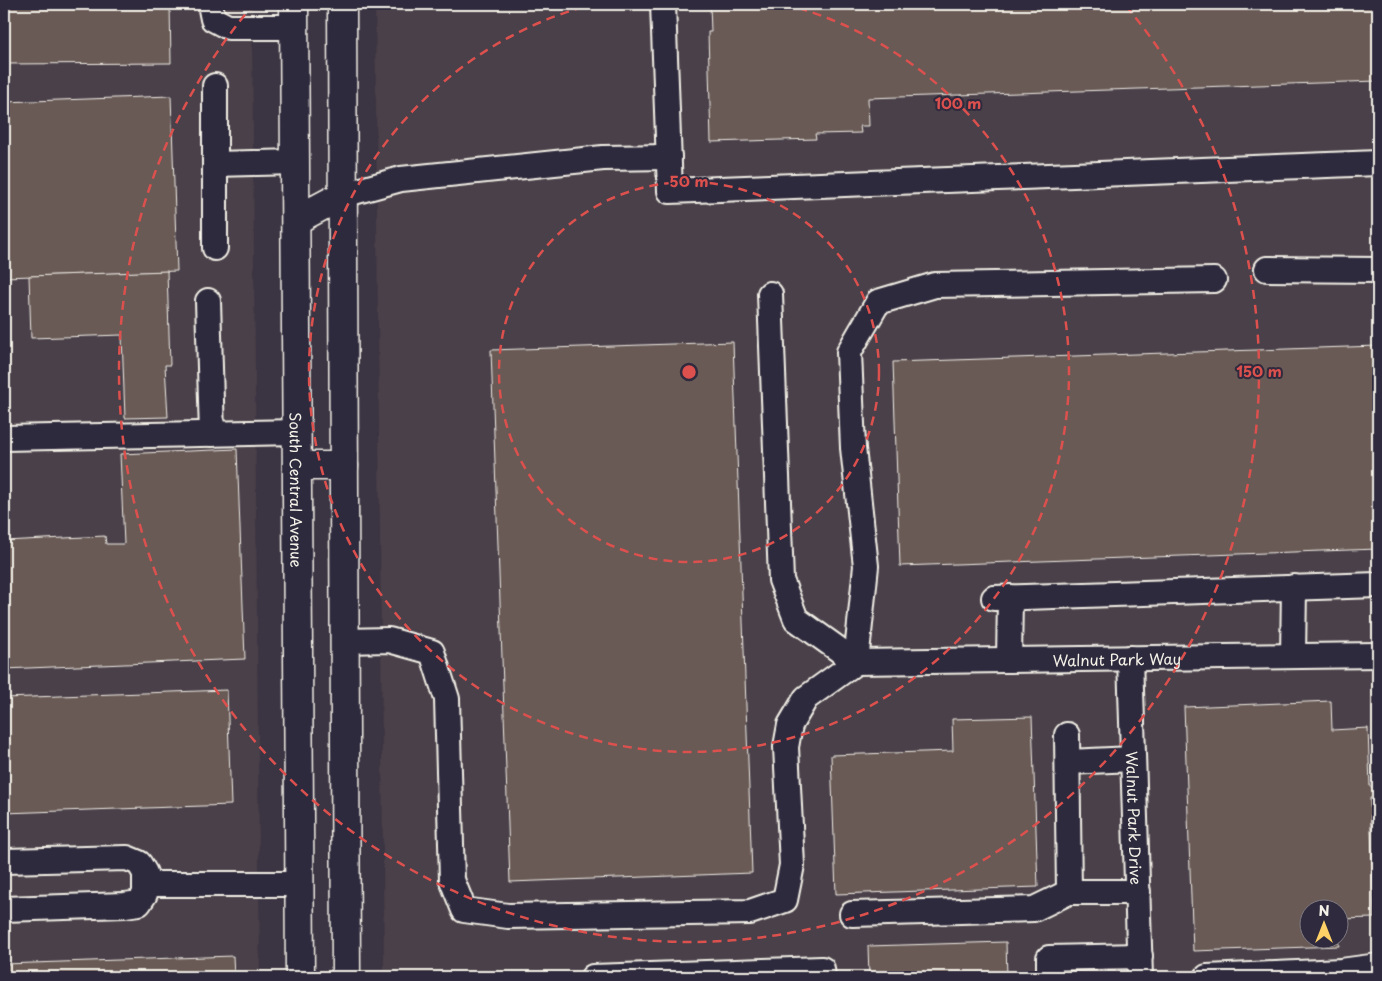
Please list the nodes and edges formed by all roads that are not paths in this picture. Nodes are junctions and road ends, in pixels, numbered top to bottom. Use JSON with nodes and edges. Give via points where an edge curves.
{"nodes":[{"id":1,"x":210,"y":4,"type":"edge"},
{"id":2,"x":342,"y":4,"type":"edge"},
{"id":3,"x":663,"y":4,"type":"edge"},
{"id":4,"x":294,"y":15,"type":"edge"},
{"id":5,"x":215,"y":86,"type":"dead end"},
{"id":6,"x":669,"y":157,"type":"junction"},
{"id":7,"x":295,"y":162,"type":"junction"},
{"id":8,"x":1378,"y":163,"type":"edge"},
{"id":9,"x":215,"y":164,"type":"junction"},
{"id":10,"x":343,"y":195,"type":"junction"},
{"id":11,"x":296,"y":220,"type":"junction"},
{"id":12,"x":215,"y":248,"type":"dead end"},
{"id":13,"x":1267,"y":270,"type":"dead end"},
{"id":14,"x":1378,"y":270,"type":"edge"},
{"id":15,"x":1214,"y":280,"type":"dead end"},
{"id":16,"x":770,"y":294,"type":"dead end"},
{"id":17,"x":208,"y":302,"type":"dead end"},
{"id":18,"x":297,"y":432,"type":"junction"},
{"id":19,"x":212,"y":434,"type":"junction"},
{"id":20,"x":4,"y":438,"type":"edge"},
{"id":21,"x":297,"y":466,"type":"junction"},
{"id":22,"x":344,"y":466,"type":"junction"},
{"id":23,"x":1378,"y":585,"type":"edge"},
{"id":24,"x":1294,"y":588,"type":"junction"},
{"id":25,"x":344,"y":641,"type":"junction"},
{"id":26,"x":1378,"y":655,"type":"edge"},
{"id":27,"x":1293,"y":656,"type":"junction"},
{"id":28,"x":1130,"y":658,"type":"junction"},
{"id":29,"x":1009,"y":660,"type":"junction"},
{"id":30,"x":856,"y":662,"type":"junction"},
{"id":31,"x":1067,"y":735,"type":"dead end"},
{"id":32,"x":1133,"y":759,"type":"junction"},
{"id":33,"x":1068,"y":762,"type":"junction"},
{"id":34,"x":4,"y":861,"type":"edge"},
{"id":35,"x":145,"y":884,"type":"junction"},
{"id":36,"x":300,"y":884,"type":"junction"},
{"id":37,"x":1069,"y":892,"type":"junction"},
{"id":38,"x":1138,"y":892,"type":"junction"},
{"id":39,"x":4,"y":909,"type":"edge"},
{"id":40,"x":852,"y":914,"type":"dead end"},
{"id":41,"x":1140,"y":966,"type":"edge"},
{"id":42,"x":1378,"y":966,"type":"edge"},
{"id":43,"x":300,"y":977,"type":"edge"},
{"id":44,"x":346,"y":977,"type":"edge"},
{"id":45,"x":593,"y":977,"type":"edge"},
{"id":46,"x":822,"y":977,"type":"edge"},
{"id":47,"x":1049,"y":977,"type":"edge"},
{"id":48,"x":1208,"y":977,"type":"edge"}],
"edges":[{"from":1,"to":4,"type":"street","via":[[213,19],[228,27]]},
{"from":2,"to":10,"type":"main road"},
{"from":3,"to":6,"type":"street"},
{"from":4,"to":7,"type":"main road","name":"South Central Avenue"},
{"from":5,"to":9,"type":"street"},
{"from":6,"to":8,"type":"street","via":[[670,191]]},
{"from":6,"to":10,"type":"street","via":[[603,158],[401,179]]},
{"from":7,"to":9,"type":"street"},
{"from":7,"to":11,"type":"main road","name":"South Central Avenue"},
{"from":9,"to":12,"type":"street"},
{"from":10,"to":11,"type":"main road"},
{"from":10,"to":22,"type":"main road"},
{"from":11,"to":18,"type":"main road","name":"South Central Avenue"},
{"from":13,"to":14,"type":"street"},
{"from":15,"to":30,"type":"street","via":[[934,285],[878,302],[849,352],[853,448],[866,566]]},
{"from":16,"to":30,"type":"street","via":[[781,580],[796,619]]},
{"from":17,"to":19,"type":"street"},
{"from":18,"to":19,"type":"street"},
{"from":18,"to":21,"type":"main road","name":"South Central Avenue"},
{"from":19,"to":20,"type":"street"},
{"from":21,"to":22,"type":"main road"},
{"from":21,"to":36,"type":"main road","name":"South Central Avenue"},
{"from":22,"to":25,"type":"main road"},
{"from":23,"to":24,"type":"street"},
{"from":24,"to":27,"type":"street"},
{"from":24,"to":29,"type":"street","via":[[1002,597]]},
{"from":25,"to":30,"type":"street","via":[[389,640],[432,652],[447,699],[452,880],[464,910],[508,916],[750,912],[785,900],[792,865],[786,747],[790,725],[806,698]]},
{"from":25,"to":44,"type":"main road"},
{"from":26,"to":27,"type":"street","name":"Walnut Park Way"},
{"from":27,"to":28,"type":"street","name":"Walnut Park Way"},
{"from":28,"to":29,"type":"street","name":"Walnut Park Way"},
{"from":28,"to":32,"type":"street","name":"Walnut Park Drive"},
{"from":29,"to":30,"type":"street","name":"Walnut Park Way"},
{"from":31,"to":33,"type":"street"},
{"from":32,"to":33,"type":"street"},
{"from":32,"to":38,"type":"street","name":"Walnut Park Drive"},
{"from":33,"to":37,"type":"street"},
{"from":34,"to":35,"type":"street","via":[[127,858],[139,863],[145,874]]},
{"from":35,"to":36,"type":"street"},
{"from":35,"to":39,"type":"street","via":[[145,894],[139,902],[125,905]]},
{"from":36,"to":43,"type":"main road","name":"South Central Avenue"},
{"from":37,"to":38,"type":"street"},
{"from":37,"to":40,"type":"street","via":[[1034,909]]},
{"from":38,"to":41,"type":"street","name":"Walnut Park Drive"},
{"from":41,"to":47,"type":"street","via":[[1048,958]]},
{"from":42,"to":48,"type":"street","via":[[1340,971]]},
{"from":45,"to":46,"type":"street","via":[[822,969]]}]}
